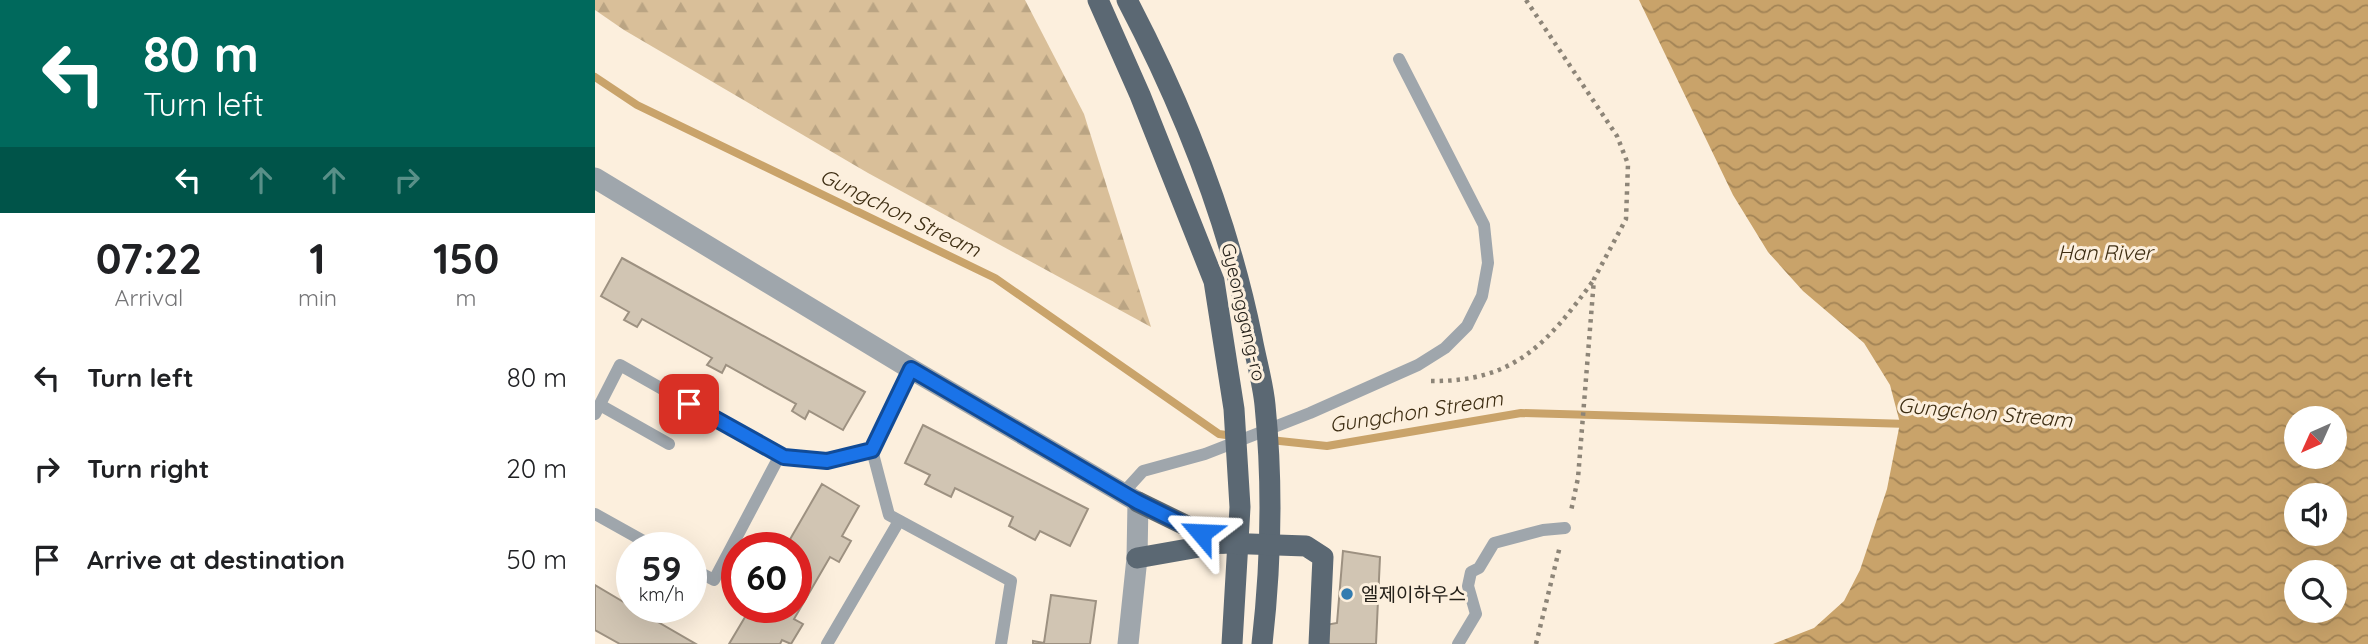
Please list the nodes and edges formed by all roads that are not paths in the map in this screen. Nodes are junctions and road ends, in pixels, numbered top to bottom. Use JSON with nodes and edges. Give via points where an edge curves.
{"nodes":[{"id":1,"x":1098,"y":0,"type":"edge"},
{"id":2,"x":1127,"y":0,"type":"edge"},
{"id":3,"x":1399,"y":59,"type":"dead end"},
{"id":4,"x":595,"y":178,"type":"edge"},
{"id":5,"x":911,"y":369,"type":"junction"},
{"id":6,"x":597,"y":410,"type":"edge"},
{"id":7,"x":669,"y":444,"type":"dead end"},
{"id":8,"x":872,"y":450,"type":"junction"},
{"id":9,"x":780,"y":456,"type":"junction"},
{"id":10,"x":1131,"y":497,"type":"junction"},
{"id":11,"x":595,"y":514,"type":"edge"},
{"id":12,"x":899,"y":521,"type":"junction"},
{"id":13,"x":1565,"y":528,"type":"road end"},
{"id":14,"x":627,"y":532,"type":"edge"},
{"id":15,"x":1222,"y":543,"type":"junction"},
{"id":16,"x":1137,"y":558,"type":"junction"},
{"id":17,"x":707,"y":576,"type":"edge"},
{"id":18,"x":1233,"y":641,"type":"edge"},
{"id":19,"x":1262,"y":641,"type":"edge"},
{"id":20,"x":827,"y":644,"type":"edge"},
{"id":21,"x":1001,"y":644,"type":"edge"},
{"id":22,"x":1128,"y":644,"type":"edge"},
{"id":23,"x":1319,"y":644,"type":"edge"},
{"id":24,"x":1458,"y":644,"type":"edge"}],
"edges":[{"from":1,"to":18,"type":"main road","name":"Gyeonggang-ro","via":[[1214,281],[1234,409],[1240,508]]},
{"from":2,"to":19,"type":"main road","name":"Gyeonggang-ro","via":[[1205,169],[1240,278],[1265,403],[1271,533]]},
{"from":3,"to":10,"type":"lane","via":[[1484,225],[1489,263],[1482,296],[1467,326],[1445,348],[1418,365],[1275,427],[1143,471]]},
{"from":4,"to":5,"type":"street"},
{"from":5,"to":8,"type":"lane"},
{"from":5,"to":10,"type":"street"},
{"from":6,"to":7,"type":"lane"},
{"from":6,"to":9,"type":"lane","via":[[620,365]]},
{"from":8,"to":9,"type":"lane","via":[[827,461]]},
{"from":8,"to":12,"type":"lane","via":[[889,515]]},
{"from":9,"to":17,"type":"lane","via":[[714,580]]},
{"from":10,"to":15,"type":"main road"},
{"from":10,"to":16,"type":"street"},
{"from":11,"to":14,"type":"lane"},
{"from":12,"to":20,"type":"lane"},
{"from":12,"to":21,"type":"lane","via":[[1011,581]]},
{"from":13,"to":24,"type":"lane","via":[[1494,543],[1479,568],[1471,572],[1468,586],[1476,614]]},
{"from":15,"to":16,"type":"main road"},
{"from":15,"to":23,"type":"main road","via":[[1306,546],[1323,556]]},
{"from":16,"to":22,"type":"street"}]}
